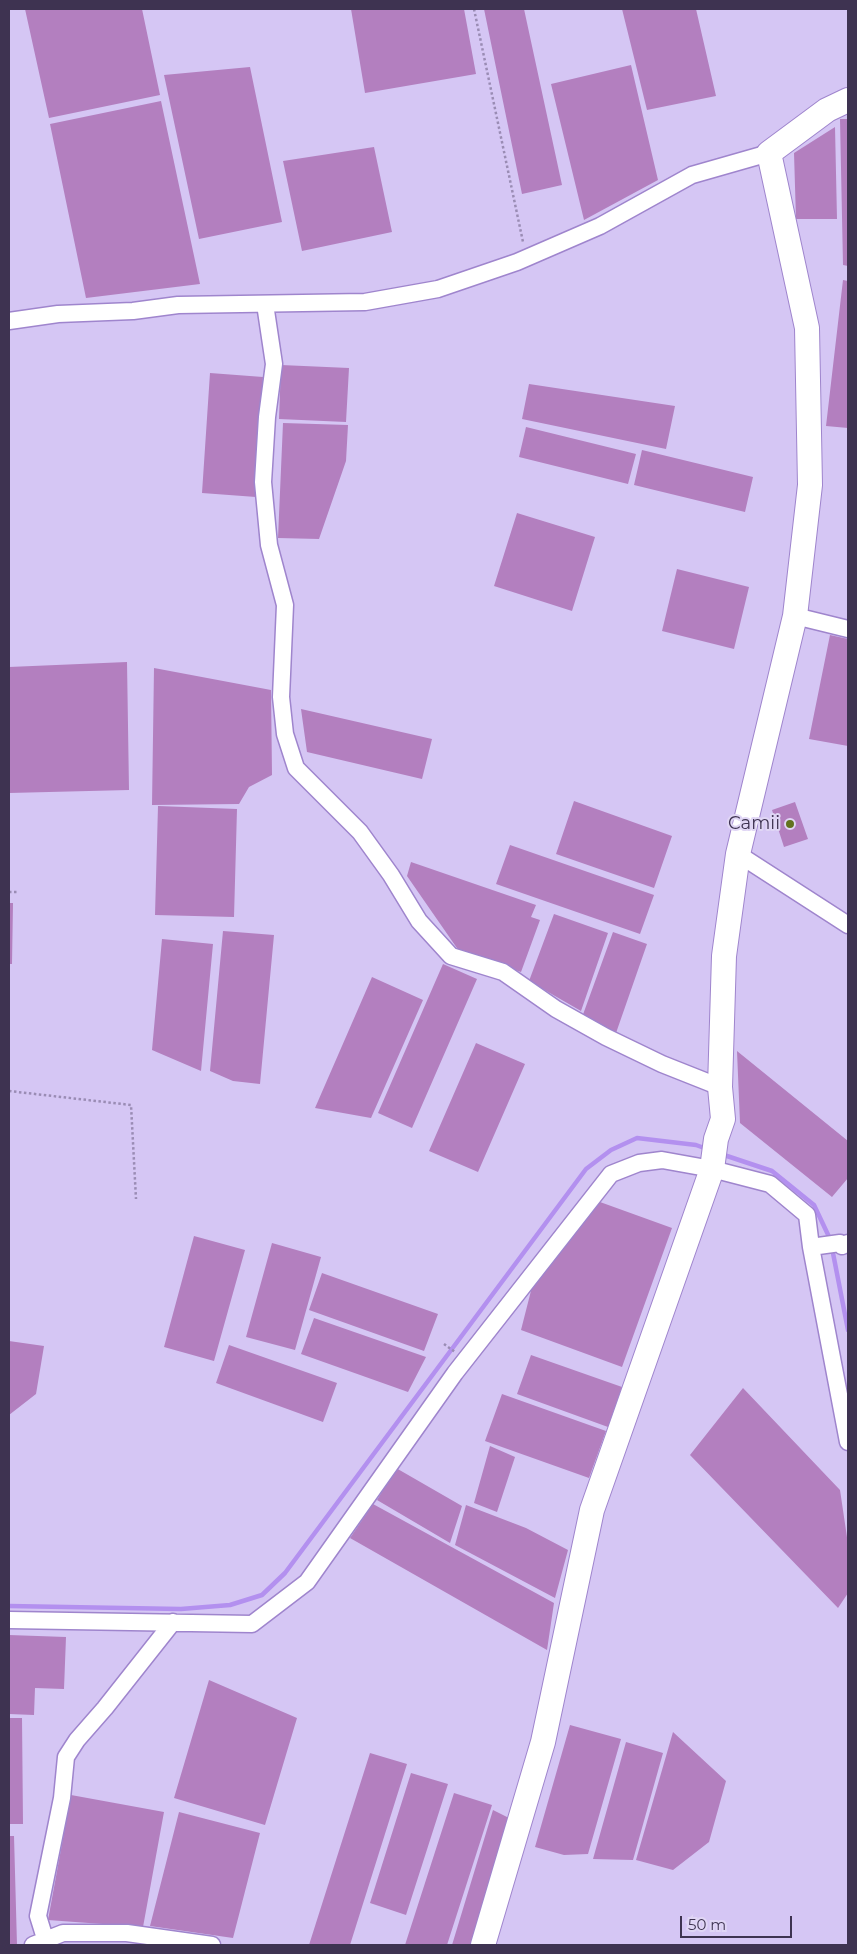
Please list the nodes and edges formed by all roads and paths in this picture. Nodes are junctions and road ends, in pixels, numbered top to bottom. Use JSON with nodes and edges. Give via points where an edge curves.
{"nodes":[{"id":1,"x":474,"y":9,"type":"edge"},
{"id":2,"x":848,"y":100,"type":"edge"},
{"id":3,"x":769,"y":153,"type":"junction"},
{"id":4,"x":526,"y":257,"type":"junction"},
{"id":5,"x":265,"y":304,"type":"junction"},
{"id":6,"x":9,"y":321,"type":"edge"},
{"id":7,"x":795,"y":616,"type":"junction"},
{"id":8,"x":848,"y":630,"type":"edge"},
{"id":9,"x":738,"y":854,"type":"junction"},
{"id":10,"x":9,"y":892,"type":"edge"},
{"id":11,"x":19,"y":892,"type":"dead end"},
{"id":12,"x":848,"y":925,"type":"edge"},
{"id":13,"x":720,"y":1087,"type":"junction"},
{"id":14,"x":9,"y":1091,"type":"edge"},
{"id":15,"x":714,"y":1156,"type":"junction"},
{"id":16,"x":136,"y":1200,"type":"dead end"},
{"id":17,"x":844,"y":1243,"type":"edge"},
{"id":18,"x":817,"y":1247,"type":"junction"},
{"id":19,"x":848,"y":1442,"type":"edge"},
{"id":20,"x":9,"y":1620,"type":"edge"},
{"id":21,"x":173,"y":1622,"type":"junction"},
{"id":22,"x":41,"y":1944,"type":"edge"},
{"id":23,"x":212,"y":1945,"type":"edge"},
{"id":24,"x":483,"y":1945,"type":"edge"}],
"edges":[{"from":1,"to":4,"type":"path"},
{"from":2,"to":3,"type":"street","via":[[827,110]]},
{"from":3,"to":4,"type":"street","via":[[692,175],[600,226]]},
{"from":3,"to":7,"type":"street","via":[[808,328],[810,485]]},
{"from":4,"to":5,"type":"street","via":[[438,289],[365,302]]},
{"from":5,"to":6,"type":"street","via":[[178,305]]},
{"from":5,"to":13,"type":"street","via":[[274,364],[263,482],[269,545],[285,605],[281,697],[285,734],[296,768],[360,832],[419,921],[451,956],[503,972],[556,1009],[606,1038]]},
{"from":7,"to":8,"type":"street"},
{"from":7,"to":9,"type":"street"},
{"from":9,"to":12,"type":"street"},
{"from":9,"to":13,"type":"street","via":[[724,956]]},
{"from":10,"to":11,"type":"path"},
{"from":13,"to":15,"type":"street","via":[[723,1119]]},
{"from":14,"to":16,"type":"path","via":[[131,1105]]},
{"from":15,"to":18,"type":"street","via":[[770,1184],[807,1214]]},
{"from":15,"to":21,"type":"street","via":[[639,1162],[611,1174],[455,1373],[307,1582],[252,1624]]},
{"from":15,"to":24,"type":"street","via":[[592,1510],[543,1742]]},
{"from":17,"to":18,"type":"street"},
{"from":18,"to":19,"type":"street"},
{"from":20,"to":21,"type":"street"},
{"from":21,"to":22,"type":"street","via":[[66,1756],[62,1798],[38,1916]]},
{"from":22,"to":23,"type":"street","via":[[63,1933],[127,1933]]}]}
